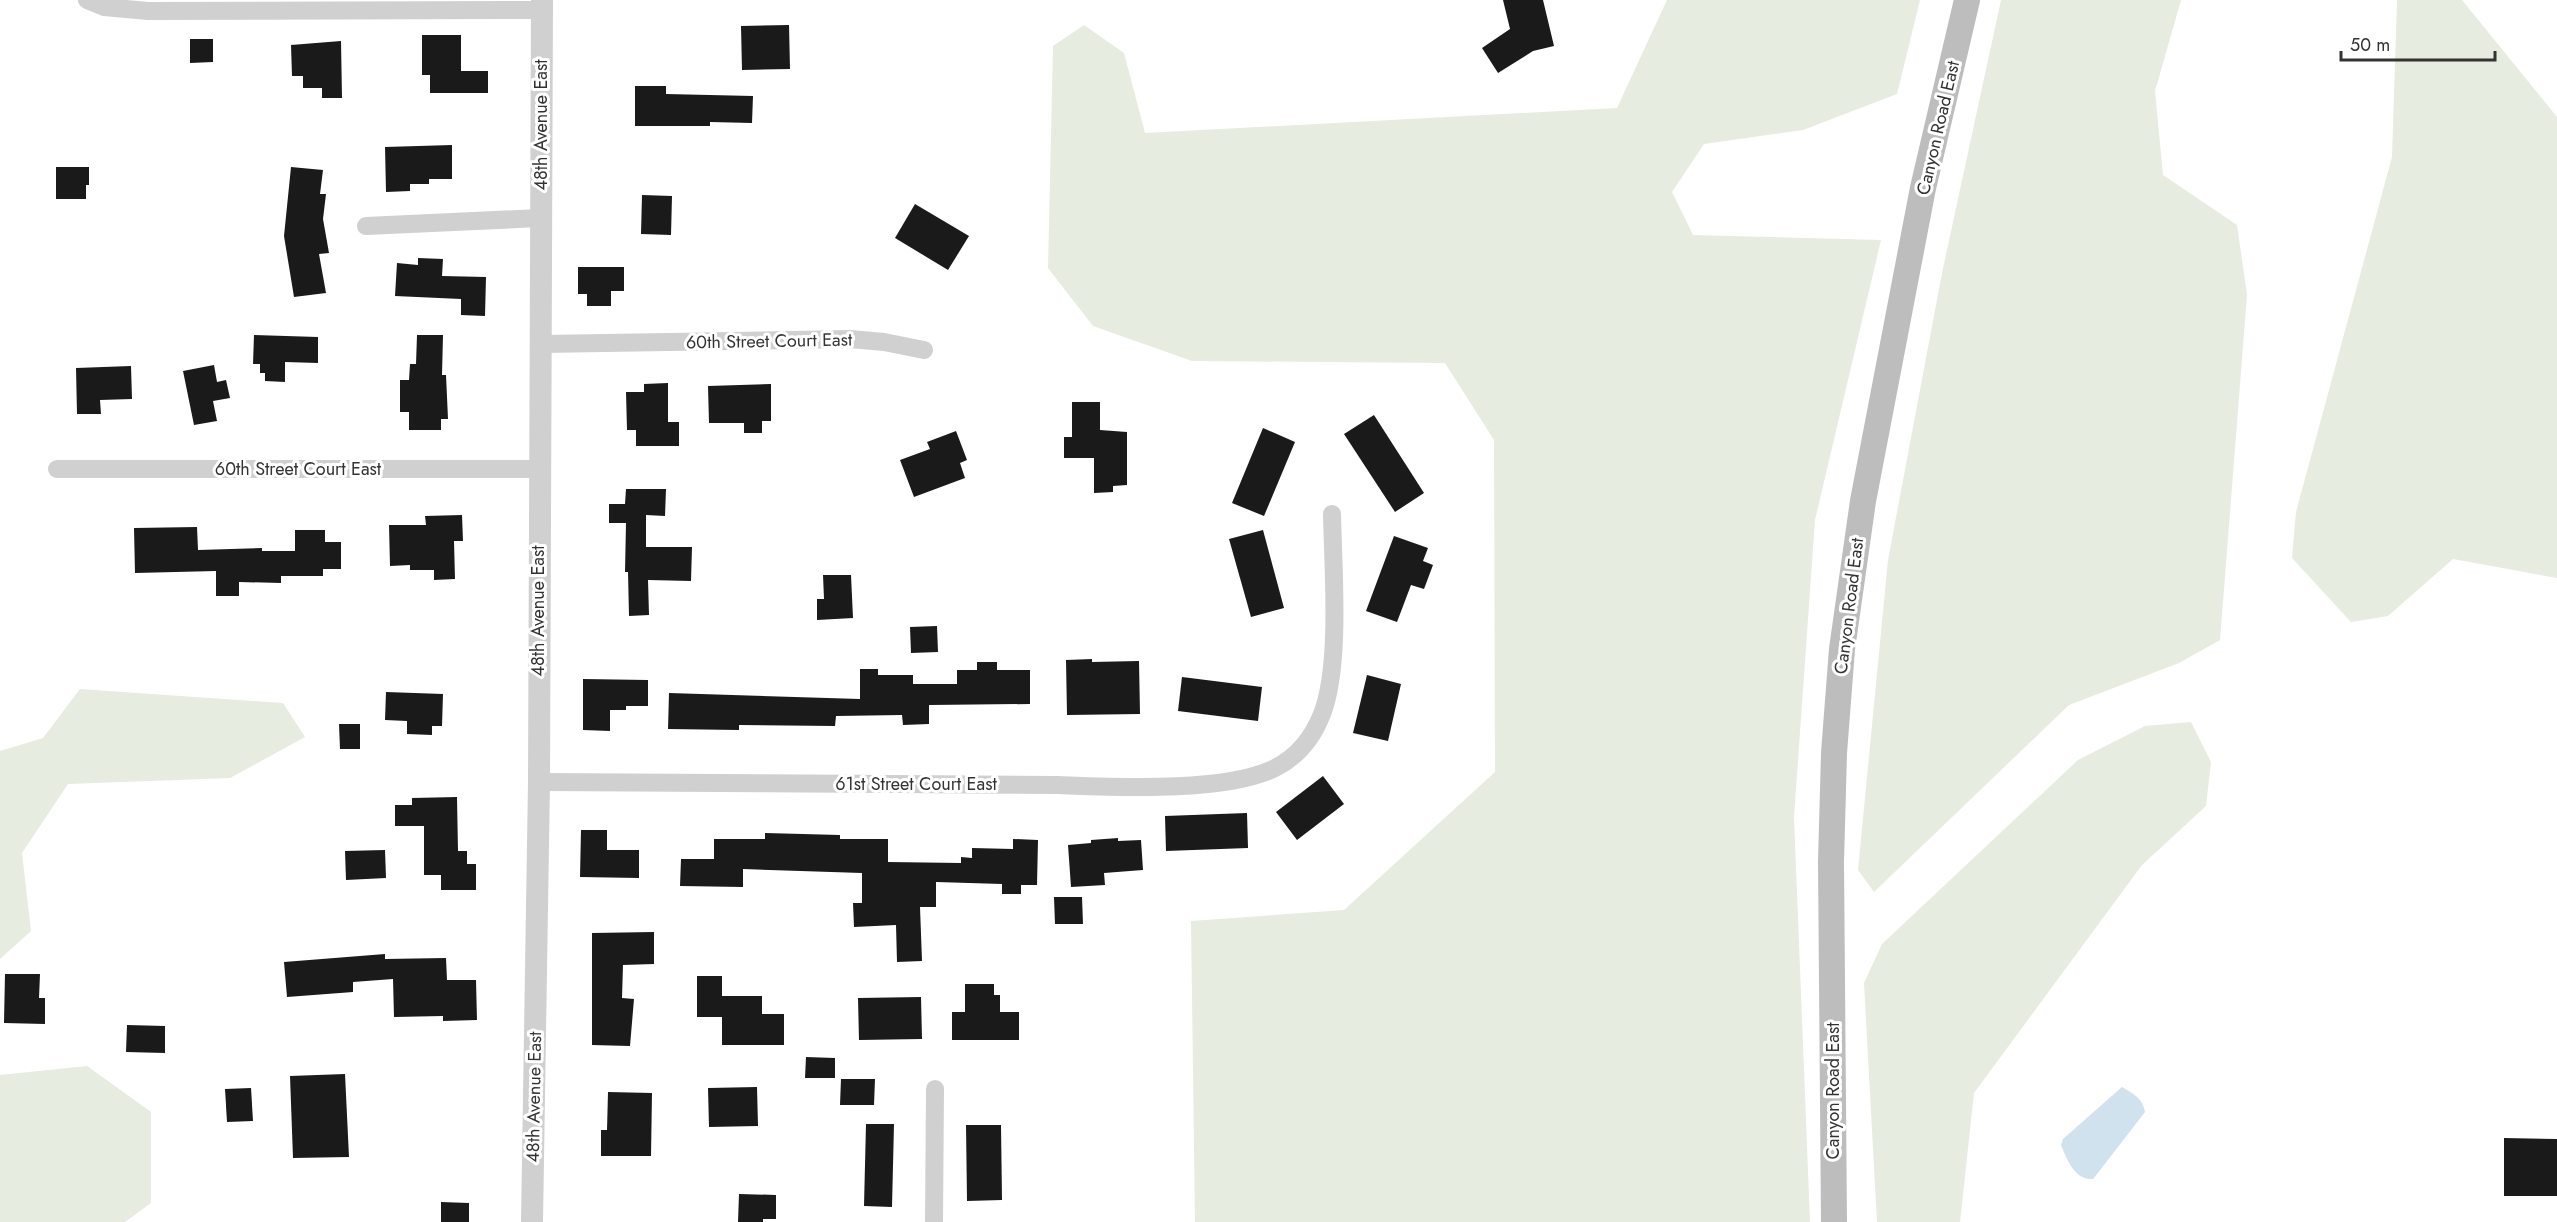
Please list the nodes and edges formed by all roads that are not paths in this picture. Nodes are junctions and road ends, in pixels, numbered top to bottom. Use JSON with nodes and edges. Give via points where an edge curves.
{"nodes":[{"id":1,"x":87,"y":0,"type":"edge"},
{"id":2,"x":1967,"y":0,"type":"edge"},
{"id":3,"x":542,"y":5,"type":"edge"},
{"id":4,"x":540,"y":218,"type":"junction"},
{"id":5,"x":366,"y":226,"type":"dead end"},
{"id":6,"x":541,"y":344,"type":"junction"},
{"id":7,"x":924,"y":350,"type":"dead end"},
{"id":8,"x":57,"y":469,"type":"dead end"},
{"id":9,"x":539,"y":469,"type":"junction"},
{"id":10,"x":1332,"y":514,"type":"dead end"},
{"id":11,"x":539,"y":782,"type":"junction"},
{"id":12,"x":935,"y":1089,"type":"dead end"},
{"id":13,"x":532,"y":1222,"type":"edge"},
{"id":14,"x":934,"y":1222,"type":"edge"},
{"id":15,"x":1834,"y":1222,"type":"edge"}],
"edges":[{"from":1,"to":3,"type":"street","via":[[104,7],[148,11]]},
{"from":2,"to":15,"type":"main road","name":"Canyon Road East","via":[[1923,188],[1863,501],[1842,649],[1831,862]]},
{"from":3,"to":4,"type":"street","name":"48th Avenue East"},
{"from":4,"to":5,"type":"street"},
{"from":4,"to":6,"type":"street","name":"48th Avenue East"},
{"from":6,"to":7,"type":"street","name":"60th Street Court East","via":[[850,339]]},
{"from":6,"to":9,"type":"street","name":"48th Avenue East"},
{"from":8,"to":9,"type":"street","name":"60th Street Court East"},
{"from":9,"to":11,"type":"street","name":"48th Avenue East"},
{"from":10,"to":11,"type":"street","name":"61st Street Court East","via":[[1332,634],[1329,685],[1322,713],[1314,731],[1288,760],[1255,776],[1125,787]]},
{"from":11,"to":13,"type":"street","name":"48th Avenue East"},
{"from":12,"to":14,"type":"street"}]}
